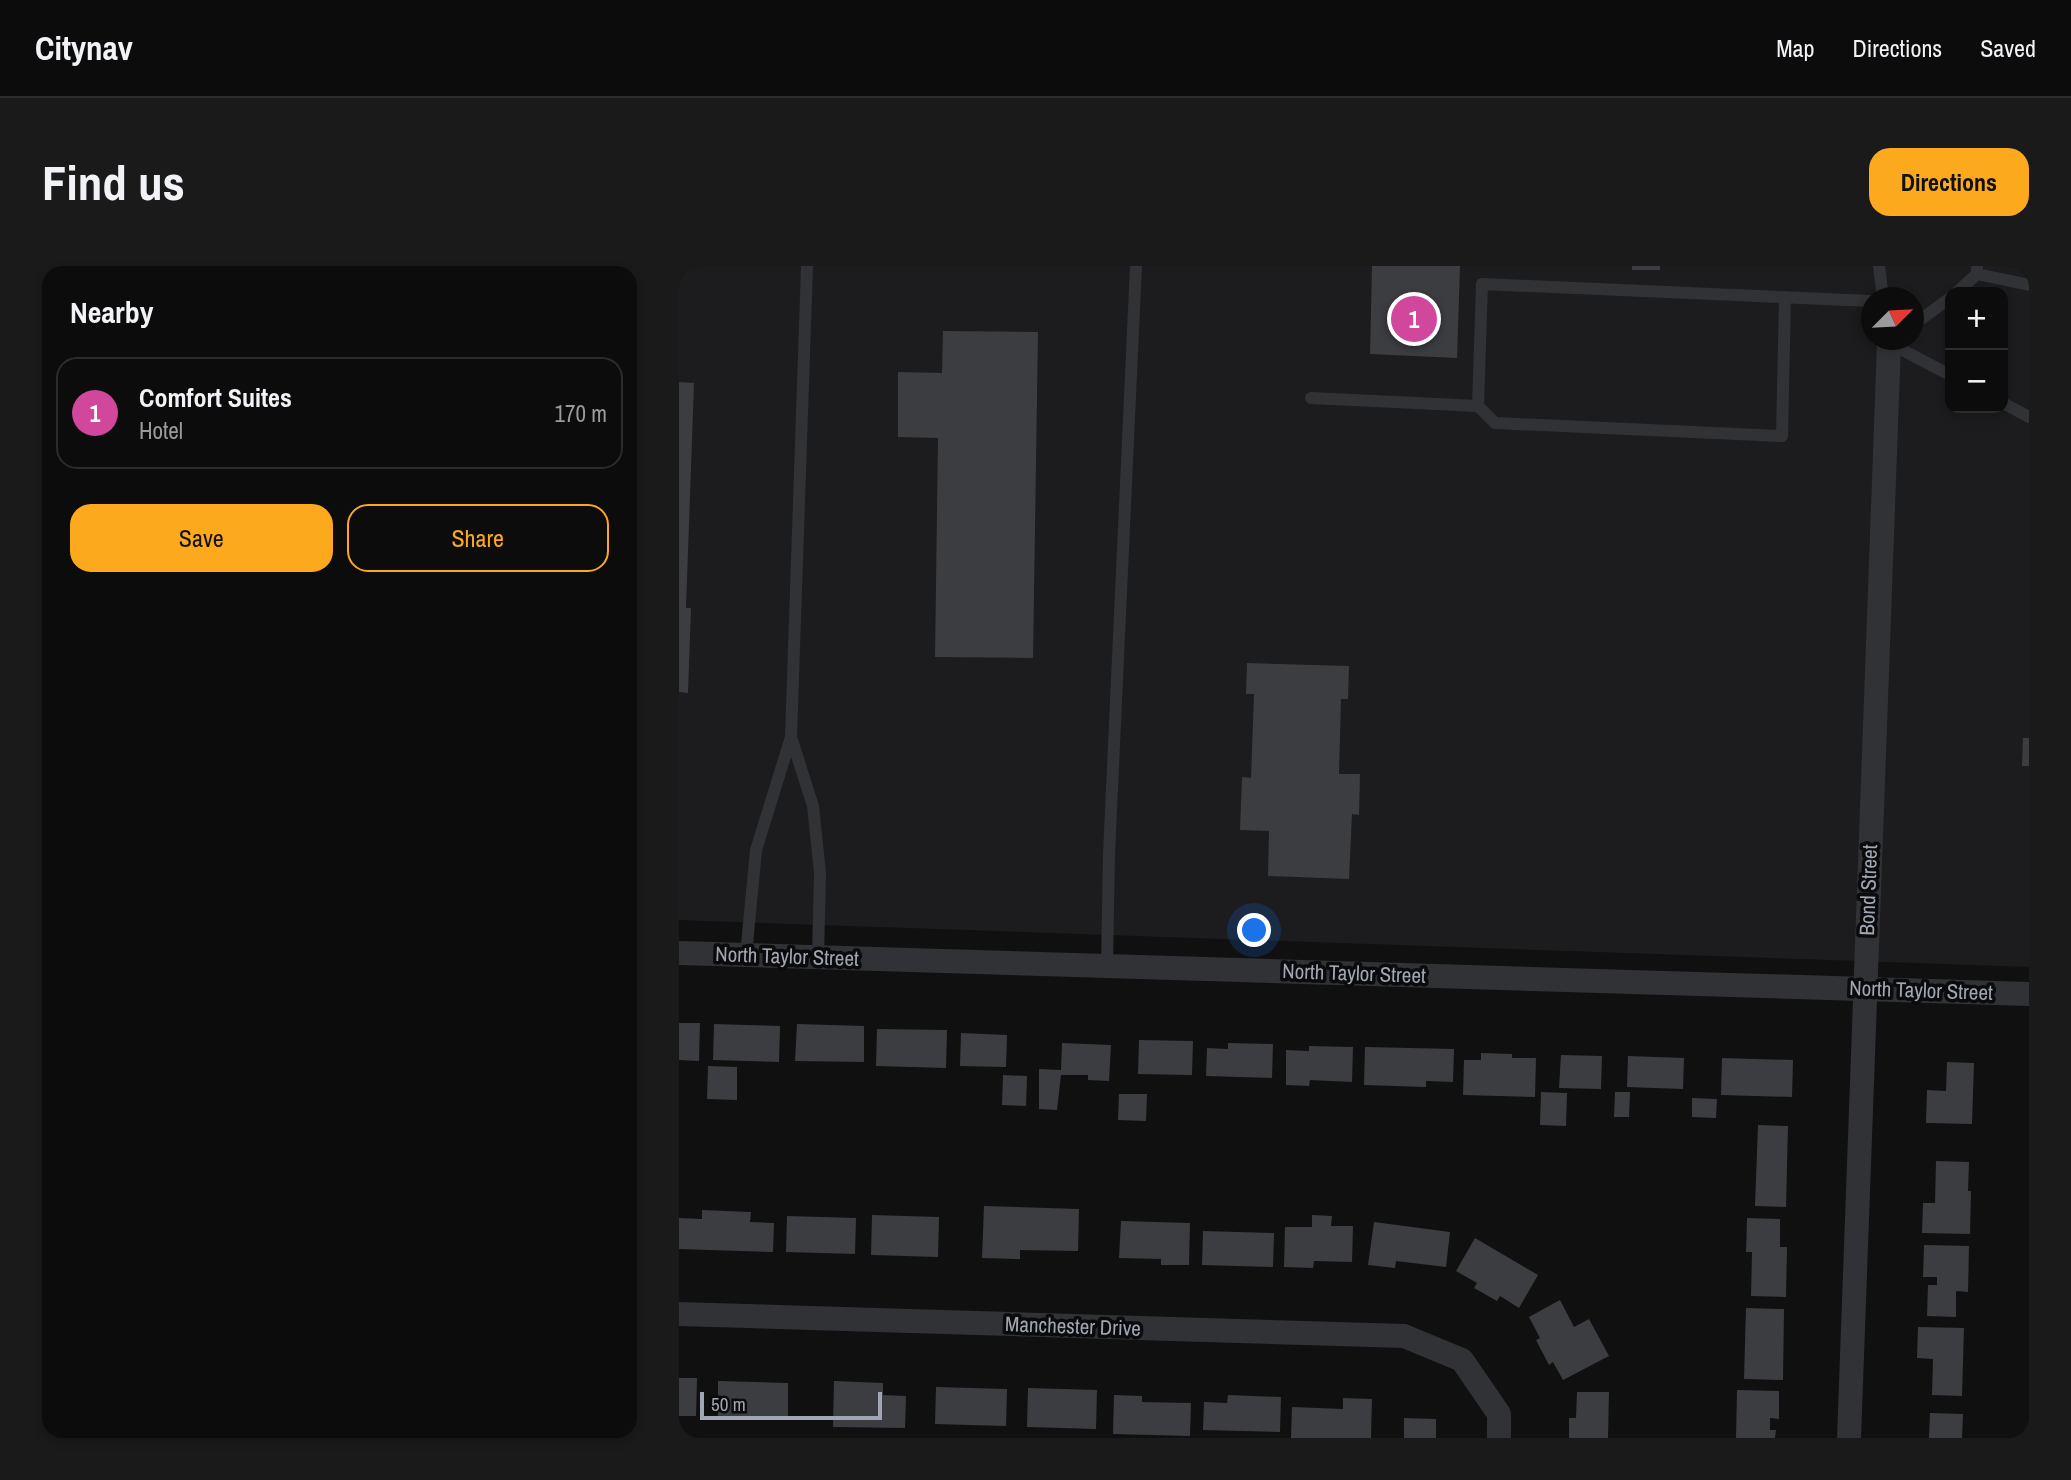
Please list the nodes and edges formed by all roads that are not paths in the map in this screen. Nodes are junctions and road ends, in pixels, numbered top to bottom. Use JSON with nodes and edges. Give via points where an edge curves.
{"nodes":[{"id":1,"x":807,"y":266,"type":"edge"},
{"id":2,"x":1136,"y":266,"type":"edge"},
{"id":3,"x":1879,"y":266,"type":"edge"},
{"id":4,"x":1977,"y":270,"type":"edge"},
{"id":5,"x":2029,"y":285,"type":"edge"},
{"id":6,"x":1882,"y":287,"type":"edge"},
{"id":7,"x":1962,"y":287,"type":"edge"},
{"id":8,"x":1785,"y":297,"type":"junction"},
{"id":9,"x":1861,"y":301,"type":"edge"},
{"id":10,"x":1945,"y":302,"type":"edge"},
{"id":11,"x":1924,"y":317,"type":"edge"},
{"id":12,"x":1890,"y":350,"type":"edge"},
{"id":13,"x":1906,"y":350,"type":"edge"},
{"id":14,"x":1945,"y":372,"type":"edge"},
{"id":15,"x":1311,"y":398,"type":"dead end"},
{"id":16,"x":1478,"y":406,"type":"junction"},
{"id":17,"x":2008,"y":406,"type":"edge"},
{"id":18,"x":2029,"y":417,"type":"edge"},
{"id":19,"x":792,"y":737,"type":"junction"},
{"id":20,"x":679,"y":953,"type":"edge"},
{"id":21,"x":746,"y":955,"type":"junction"},
{"id":22,"x":818,"y":957,"type":"junction"},
{"id":23,"x":1107,"y":966,"type":"junction"},
{"id":24,"x":1864,"y":988,"type":"junction"},
{"id":25,"x":2029,"y":994,"type":"edge"},
{"id":26,"x":679,"y":1314,"type":"edge"},
{"id":27,"x":1499,"y":1438,"type":"edge"},
{"id":28,"x":1849,"y":1438,"type":"edge"}],
"edges":[{"from":1,"to":19,"type":"lane"},
{"from":2,"to":23,"type":"lane"},
{"from":3,"to":6,"type":"lane"},
{"from":4,"to":5,"type":"lane"},
{"from":4,"to":7,"type":"lane"},
{"from":8,"to":9,"type":"lane"},
{"from":8,"to":16,"type":"lane","via":[[1482,284]]},
{"from":8,"to":16,"type":"lane","via":[[1782,436],[1495,422]]},
{"from":10,"to":11,"type":"lane"},
{"from":12,"to":24,"type":"street","name":"Bond Street"},
{"from":13,"to":14,"type":"lane"},
{"from":15,"to":16,"type":"lane"},
{"from":17,"to":18,"type":"lane"},
{"from":19,"to":21,"type":"lane","via":[[756,850]]},
{"from":19,"to":22,"type":"lane","via":[[813,806],[820,873]]},
{"from":20,"to":21,"type":"street","name":"North Taylor Street"},
{"from":21,"to":22,"type":"street","name":"North Taylor Street"},
{"from":22,"to":23,"type":"street","name":"North Taylor Street"},
{"from":23,"to":24,"type":"street","name":"North Taylor Street"},
{"from":24,"to":25,"type":"street","name":"North Taylor Street"},
{"from":24,"to":28,"type":"street","name":"Bond Street"},
{"from":26,"to":27,"type":"street","name":"Manchester Drive","via":[[1404,1336],[1462,1360],[1499,1414]]}]}
